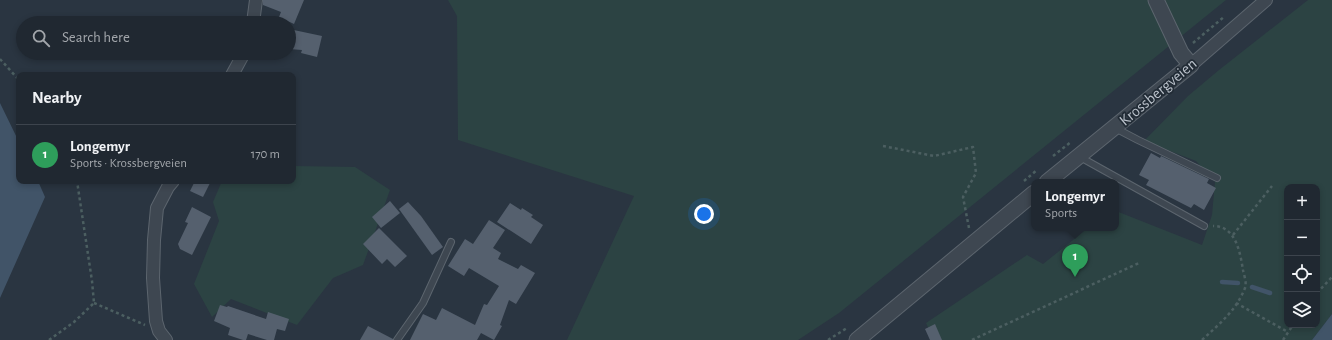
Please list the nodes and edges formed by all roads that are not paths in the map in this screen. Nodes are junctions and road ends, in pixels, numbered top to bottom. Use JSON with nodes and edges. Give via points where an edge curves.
{"nodes":[{"id":1,"x":256,"y":0,"type":"edge"},
{"id":2,"x":1156,"y":0,"type":"edge"},
{"id":3,"x":1266,"y":0,"type":"edge"},
{"id":4,"x":254,"y":16,"type":"edge"},
{"id":5,"x":240,"y":60,"type":"edge"},
{"id":6,"x":1191,"y":65,"type":"junction"},
{"id":7,"x":234,"y":72,"type":"edge"},
{"id":8,"x":1115,"y":128,"type":"junction"},
{"id":9,"x":1078,"y":156,"type":"junction"},
{"id":10,"x":1217,"y":178,"type":"dead end"},
{"id":11,"x":1051,"y":179,"type":"edge"},
{"id":12,"x":170,"y":184,"type":"edge"},
{"id":13,"x":1031,"y":195,"type":"edge"},
{"id":14,"x":1204,"y":226,"type":"road end"},
{"id":15,"x":451,"y":242,"type":"dead end"},
{"id":16,"x":163,"y":335,"type":"edge"},
{"id":17,"x":397,"y":340,"type":"edge"},
{"id":18,"x":857,"y":340,"type":"edge"}],
"edges":[{"from":1,"to":4,"type":"street"},
{"from":2,"to":6,"type":"street","via":[[1181,53]]},
{"from":3,"to":6,"type":"street","name":"Krossbergveien"},
{"from":5,"to":7,"type":"street"},
{"from":6,"to":8,"type":"street","name":"Krossbergveien"},
{"from":8,"to":9,"type":"street","name":"Krossbergveien"},
{"from":8,"to":10,"type":"lane"},
{"from":9,"to":11,"type":"street","name":"Krossbergveien"},
{"from":9,"to":14,"type":"lane"},
{"from":12,"to":16,"type":"street","via":[[157,208],[154,240],[156,321]]},
{"from":13,"to":18,"type":"street"},
{"from":15,"to":17,"type":"lane","via":[[423,303]]}]}
